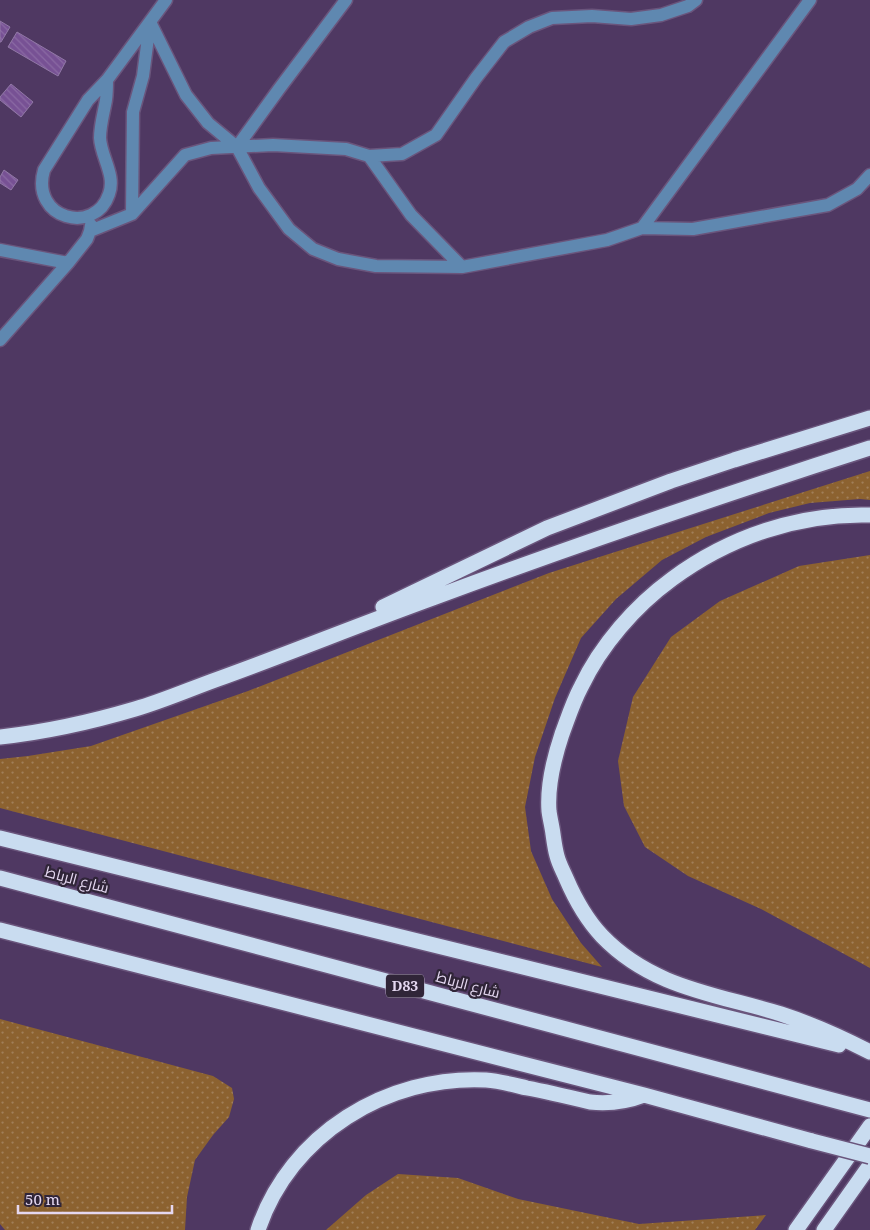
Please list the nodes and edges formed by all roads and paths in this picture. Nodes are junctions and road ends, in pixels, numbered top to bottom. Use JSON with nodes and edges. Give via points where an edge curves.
{"nodes":[{"id":1,"x":166,"y":0,"type":"edge"},
{"id":2,"x":346,"y":0,"type":"edge"},
{"id":3,"x":696,"y":0,"type":"edge"},
{"id":4,"x":810,"y":0,"type":"edge"},
{"id":5,"x":150,"y":22,"type":"junction"},
{"id":6,"x":107,"y":80,"type":"junction"},
{"id":7,"x":237,"y":147,"type":"junction"},
{"id":8,"x":370,"y":156,"type":"junction"},
{"id":9,"x":870,"y":175,"type":"edge"},
{"id":10,"x":132,"y":214,"type":"junction"},
{"id":11,"x":90,"y":215,"type":"junction"},
{"id":12,"x":642,"y":228,"type":"junction"},
{"id":13,"x":90,"y":231,"type":"junction"},
{"id":14,"x":0,"y":250,"type":"edge"},
{"id":15,"x":68,"y":264,"type":"junction"},
{"id":16,"x":462,"y":268,"type":"junction"},
{"id":17,"x":0,"y":340,"type":"edge"},
{"id":18,"x":870,"y":418,"type":"edge"},
{"id":19,"x":870,"y":448,"type":"edge"},
{"id":20,"x":870,"y":515,"type":"edge"},
{"id":21,"x":286,"y":654,"type":"junction"},
{"id":22,"x":0,"y":737,"type":"edge"},
{"id":23,"x":0,"y":838,"type":"edge"},
{"id":24,"x":0,"y":878,"type":"edge"},
{"id":25,"x":0,"y":930,"type":"edge"},
{"id":26,"x":870,"y":1052,"type":"edge"},
{"id":27,"x":644,"y":1095,"type":"junction"},
{"id":28,"x":870,"y":1110,"type":"edge"},
{"id":29,"x":870,"y":1126,"type":"edge"},
{"id":30,"x":870,"y":1156,"type":"edge"},
{"id":31,"x":870,"y":1165,"type":"edge"},
{"id":32,"x":258,"y":1230,"type":"edge"},
{"id":33,"x":796,"y":1230,"type":"edge"},
{"id":34,"x":824,"y":1230,"type":"edge"}],
"edges":[{"from":1,"to":5,"type":"street"},
{"from":2,"to":7,"type":"street"},
{"from":3,"to":8,"type":"street","via":[[661,15],[631,19],[592,16],[552,18],[529,27],[504,42],[436,135],[402,154]]},
{"from":4,"to":12,"type":"street"},
{"from":5,"to":6,"type":"street"},
{"from":5,"to":7,"type":"street","via":[[186,95],[208,123]]},
{"from":5,"to":10,"type":"street","via":[[143,76],[133,112]]},
{"from":6,"to":11,"type":"street","via":[[100,138],[111,184],[105,202]]},
{"from":6,"to":11,"type":"street","via":[[80,111],[42,178],[44,196],[54,210],[71,217]]},
{"from":7,"to":8,"type":"street","via":[[273,145],[346,150]]},
{"from":7,"to":10,"type":"street","via":[[211,148],[185,155]]},
{"from":7,"to":16,"type":"street","via":[[260,188],[289,229],[313,249],[338,259],[376,266]]},
{"from":8,"to":16,"type":"street","via":[[411,215]]},
{"from":9,"to":12,"type":"street","via":[[857,189],[828,205],[693,229]]},
{"from":10,"to":13,"type":"street"},
{"from":11,"to":13,"type":"street"},
{"from":12,"to":16,"type":"street","via":[[607,240]]},
{"from":13,"to":15,"type":"street"},
{"from":14,"to":15,"type":"street"},
{"from":15,"to":17,"type":"street"},
{"from":18,"to":21,"type":"highway","via":[[671,481],[547,528]]},
{"from":19,"to":21,"type":"highway","via":[[581,544]]},
{"from":20,"to":26,"type":"highway","via":[[832,516],[763,530],[700,560],[644,602],[599,656],[581,686],[569,713],[554,764],[549,811],[557,857],[575,900],[617,950],[670,982],[779,1014],[843,1038]]},
{"from":21,"to":22,"type":"highway","via":[[138,708],[84,723]]},
{"from":23,"to":26,"type":"highway"},
{"from":24,"to":28,"type":"highway","name":"شارع الرباط","number":"D83"},
{"from":25,"to":27,"type":"highway"},
{"from":27,"to":30,"type":"highway","bridge":true},
{"from":27,"to":32,"type":"highway","via":[[604,1104],[488,1080],[463,1080],[437,1082],[388,1096],[342,1120],[303,1154],[273,1195]]},
{"from":29,"to":33,"type":"highway"},
{"from":31,"to":34,"type":"highway"}]}
